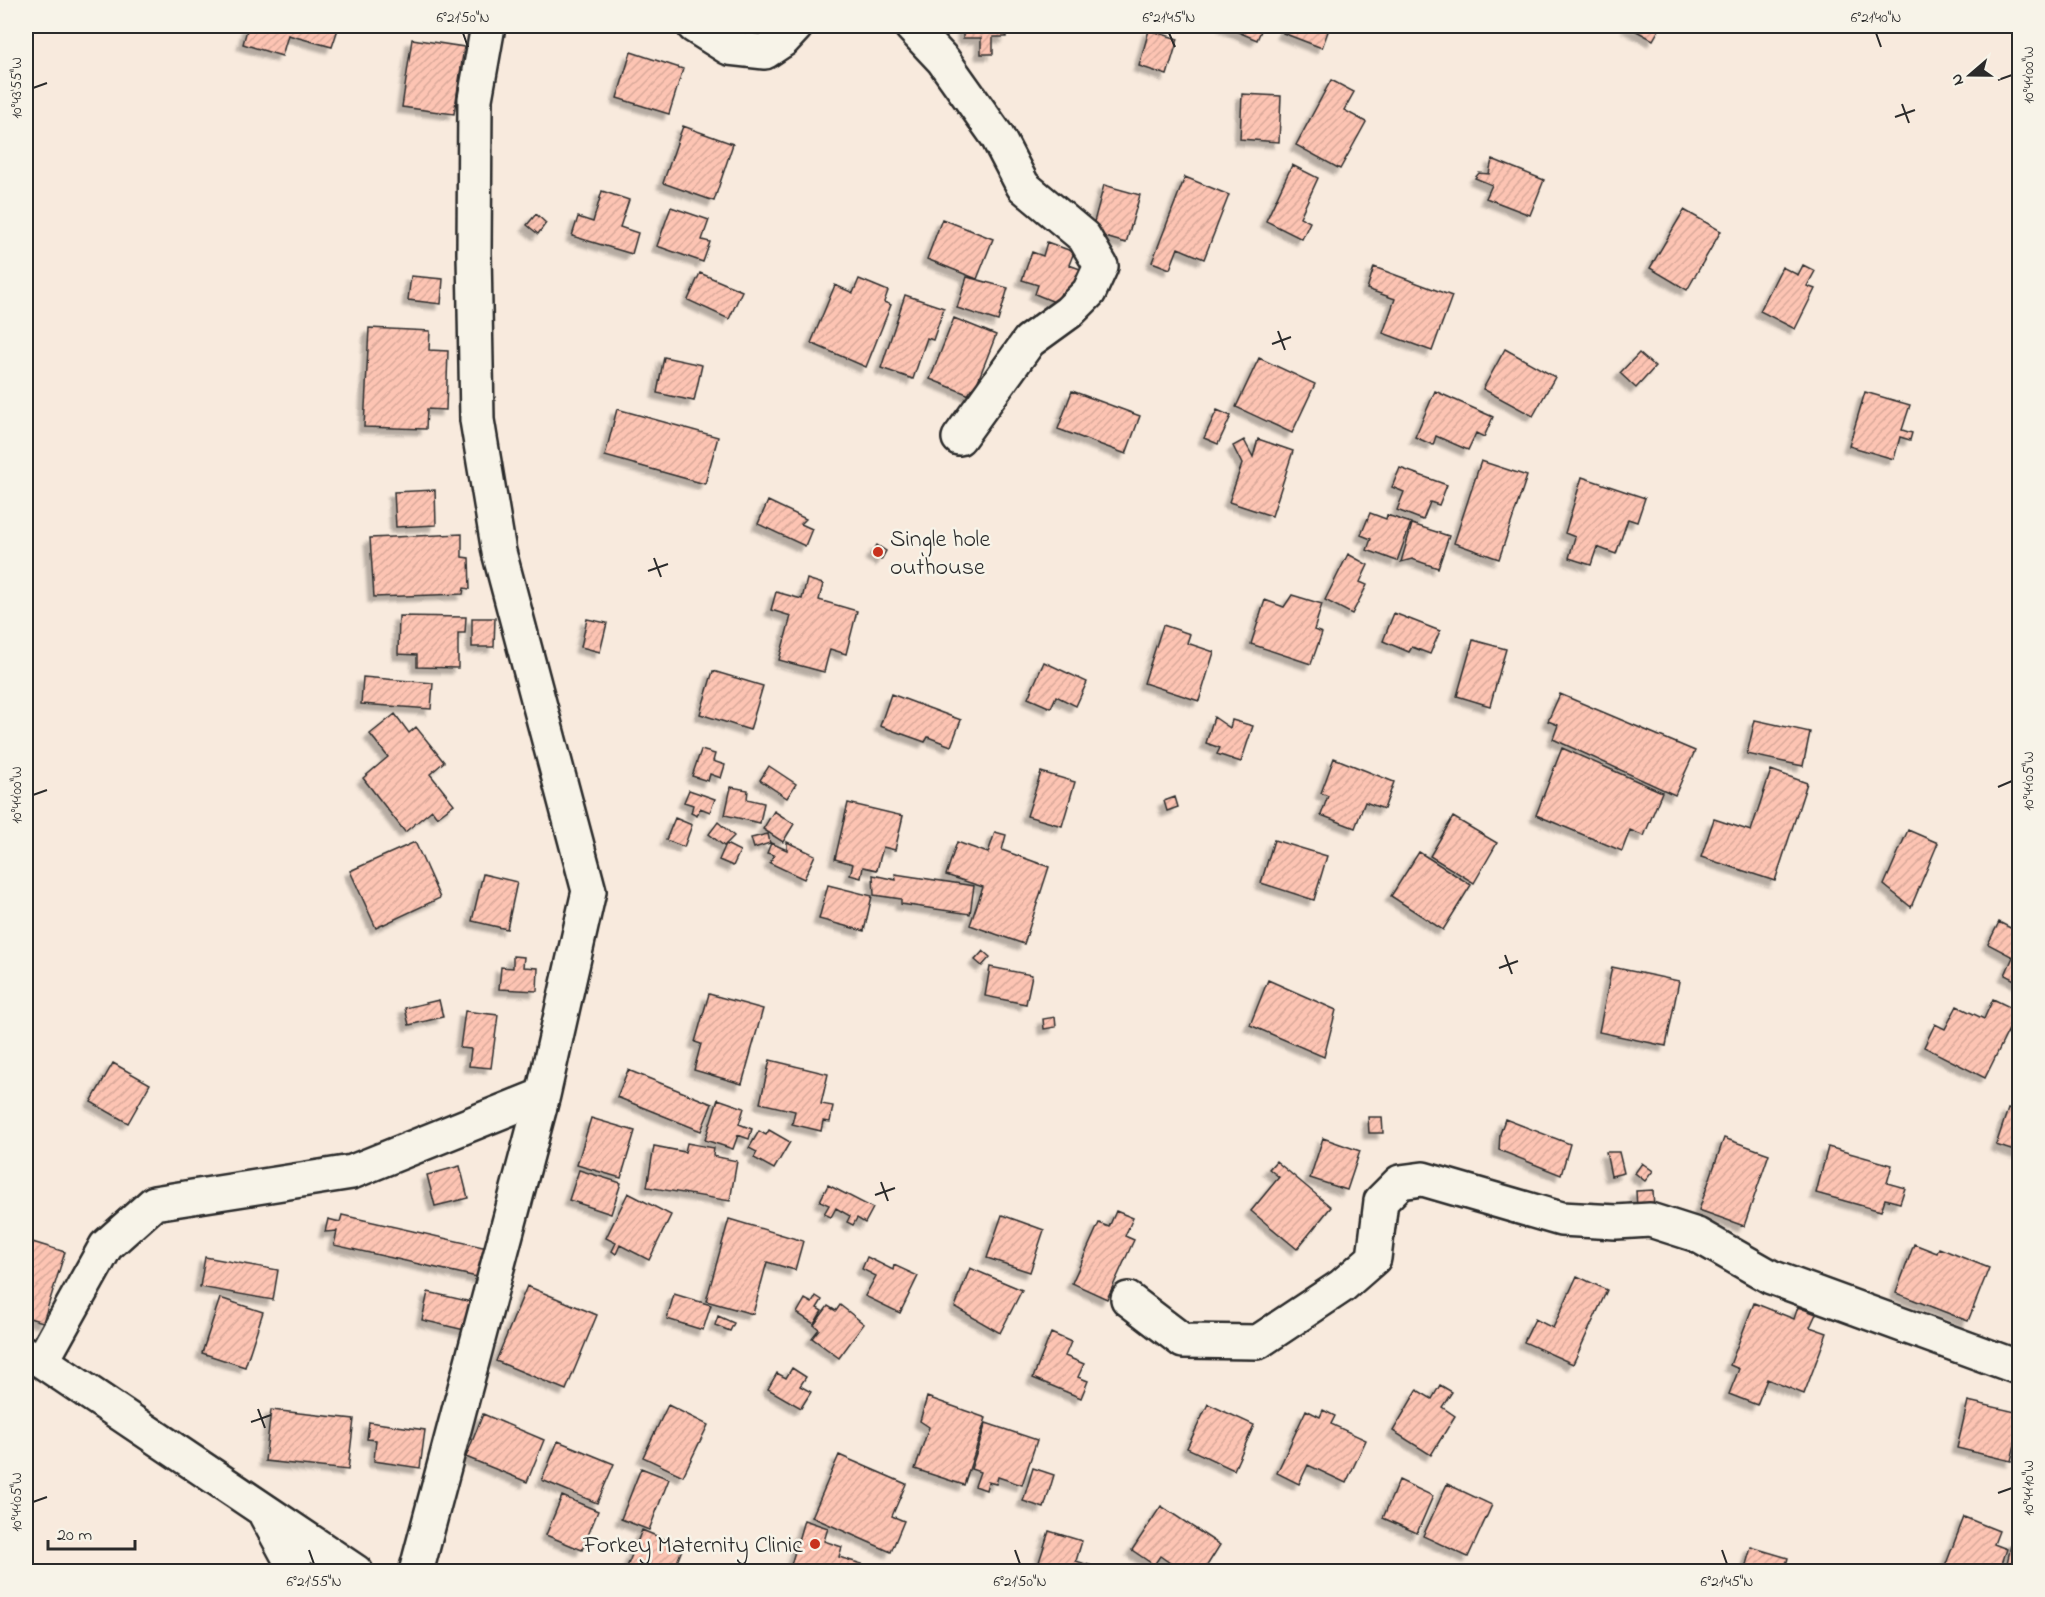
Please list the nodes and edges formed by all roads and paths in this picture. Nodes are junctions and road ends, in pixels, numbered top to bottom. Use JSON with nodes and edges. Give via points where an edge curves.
{"nodes":[{"id":1,"x":488,"y":26,"type":"edge"},
{"id":2,"x":694,"y":26,"type":"edge"},
{"id":3,"x":796,"y":26,"type":"edge"},
{"id":4,"x":911,"y":26,"type":"edge"},
{"id":5,"x":959,"y":438,"type":"dead end"},
{"id":6,"x":543,"y":1095,"type":"junction"},
{"id":7,"x":1128,"y":1299,"type":"dead end"},
{"id":8,"x":34,"y":1357,"type":"edge"},
{"id":9,"x":2019,"y":1368,"type":"edge"},
{"id":10,"x":262,"y":1509,"type":"junction"},
{"id":11,"x":297,"y":1572,"type":"edge"},
{"id":12,"x":356,"y":1572,"type":"edge"},
{"id":13,"x":416,"y":1572,"type":"edge"}],
"edges":[{"from":1,"to":6,"type":"street","via":[[476,99],[477,420],[499,552],[589,891]]},
{"from":2,"to":3,"type":"street","via":[[729,48],[765,52]]},
{"from":4,"to":5,"type":"street","via":[[943,60],[997,136],[1023,186],[1084,237],[1101,266],[1089,292],[1029,341]]},
{"from":6,"to":8,"type":"street","via":[[352,1172],[154,1203],[106,1246]]},
{"from":6,"to":13,"type":"street"},
{"from":7,"to":9,"type":"street","via":[[1183,1341],[1258,1342],[1342,1286],[1374,1258],[1381,1201],[1400,1182],[1423,1179],[1561,1219],[1650,1220],[1697,1235],[1771,1277]]},
{"from":8,"to":10,"type":"street"},
{"from":10,"to":11,"type":"street"},
{"from":10,"to":12,"type":"street"}]}
